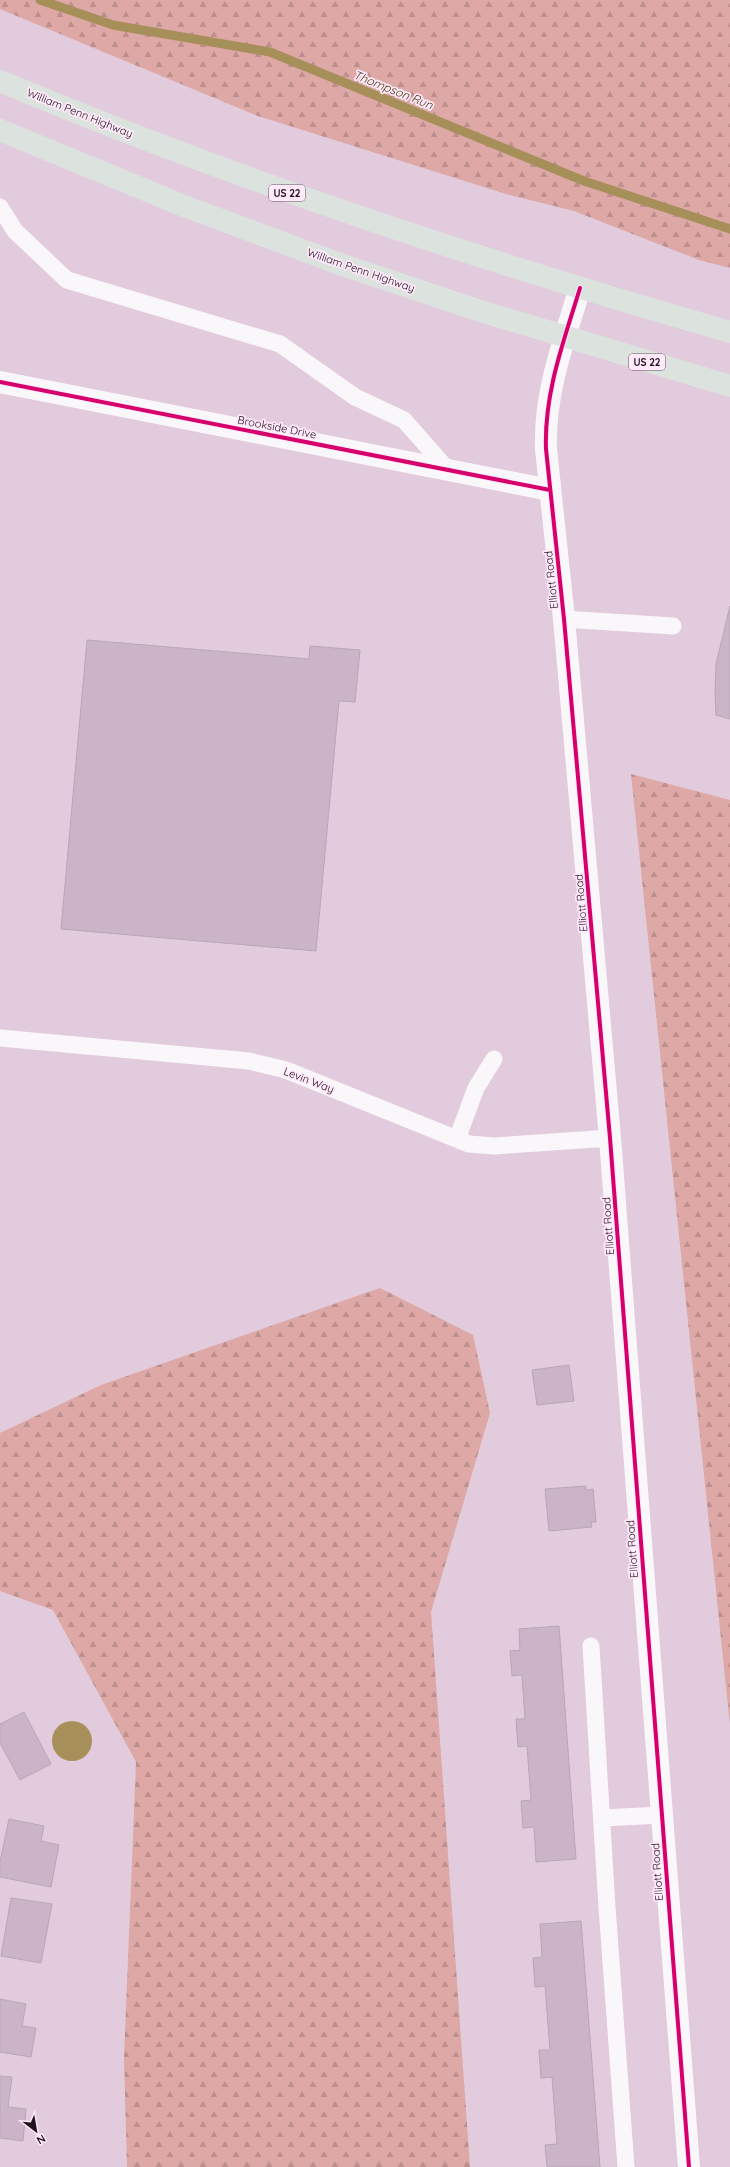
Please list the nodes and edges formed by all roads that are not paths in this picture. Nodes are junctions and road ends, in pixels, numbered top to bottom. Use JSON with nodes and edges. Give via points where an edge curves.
{"nodes":[{"id":1,"x":0,"y":81,"type":"edge"},
{"id":2,"x":0,"y":130,"type":"edge"},
{"id":3,"x":0,"y":207,"type":"edge"},
{"id":4,"x":580,"y":288,"type":"junction"},
{"id":5,"x":730,"y":332,"type":"edge"},
{"id":6,"x":565,"y":337,"type":"junction"},
{"id":7,"x":0,"y":382,"type":"edge"},
{"id":8,"x":730,"y":386,"type":"edge"},
{"id":9,"x":448,"y":470,"type":"junction"},
{"id":10,"x":550,"y":490,"type":"junction"},
{"id":11,"x":564,"y":619,"type":"junction"},
{"id":12,"x":673,"y":626,"type":"dead end"},
{"id":13,"x":0,"y":1038,"type":"edge"},
{"id":14,"x":494,"y":1059,"type":"dead end"},
{"id":15,"x":610,"y":1138,"type":"junction"},
{"id":16,"x":457,"y":1139,"type":"junction"},
{"id":17,"x":591,"y":1646,"type":"dead end"},
{"id":18,"x":662,"y":1814,"type":"junction"},
{"id":19,"x":602,"y":1818,"type":"junction"},
{"id":20,"x":626,"y":2167,"type":"edge"},
{"id":21,"x":689,"y":2167,"type":"edge"}],
"edges":[{"from":1,"to":4,"type":"highway","name":"William Penn Highway","number":"US 22","via":[[200,161],[333,209]]},
{"from":2,"to":6,"type":"highway","name":"William Penn Highway","number":"US 22","via":[[184,206],[332,261]]},
{"from":3,"to":9,"type":"lane","via":[[15,230],[67,280],[280,344],[355,397],[404,420]]},
{"from":4,"to":5,"type":"highway","name":"William Penn Highway","number":"US 22"},
{"from":4,"to":6,"type":"street","name":"Elliott Road"},
{"from":6,"to":8,"type":"highway","name":"William Penn Highway","number":"US 22"},
{"from":6,"to":10,"type":"street","name":"Elliott Road","via":[[550,387],[546,419]]},
{"from":7,"to":9,"type":"street","name":"Brookside Drive"},
{"from":9,"to":10,"type":"street","name":"Brookside Drive"},
{"from":10,"to":11,"type":"street","name":"Elliott Road"},
{"from":11,"to":12,"type":"lane"},
{"from":11,"to":15,"type":"street","name":"Elliott Road"},
{"from":13,"to":16,"type":"lane","name":"Levin Way","via":[[249,1061],[286,1070]]},
{"from":14,"to":16,"type":"lane","via":[[476,1088]]},
{"from":15,"to":16,"type":"lane","name":"Levin Way","via":[[494,1146],[469,1144]]},
{"from":15,"to":18,"type":"street","name":"Elliott Road"},
{"from":17,"to":19,"type":"lane"},
{"from":18,"to":19,"type":"lane"},
{"from":18,"to":21,"type":"street","name":"Elliott Road"},
{"from":19,"to":20,"type":"lane"}]}
